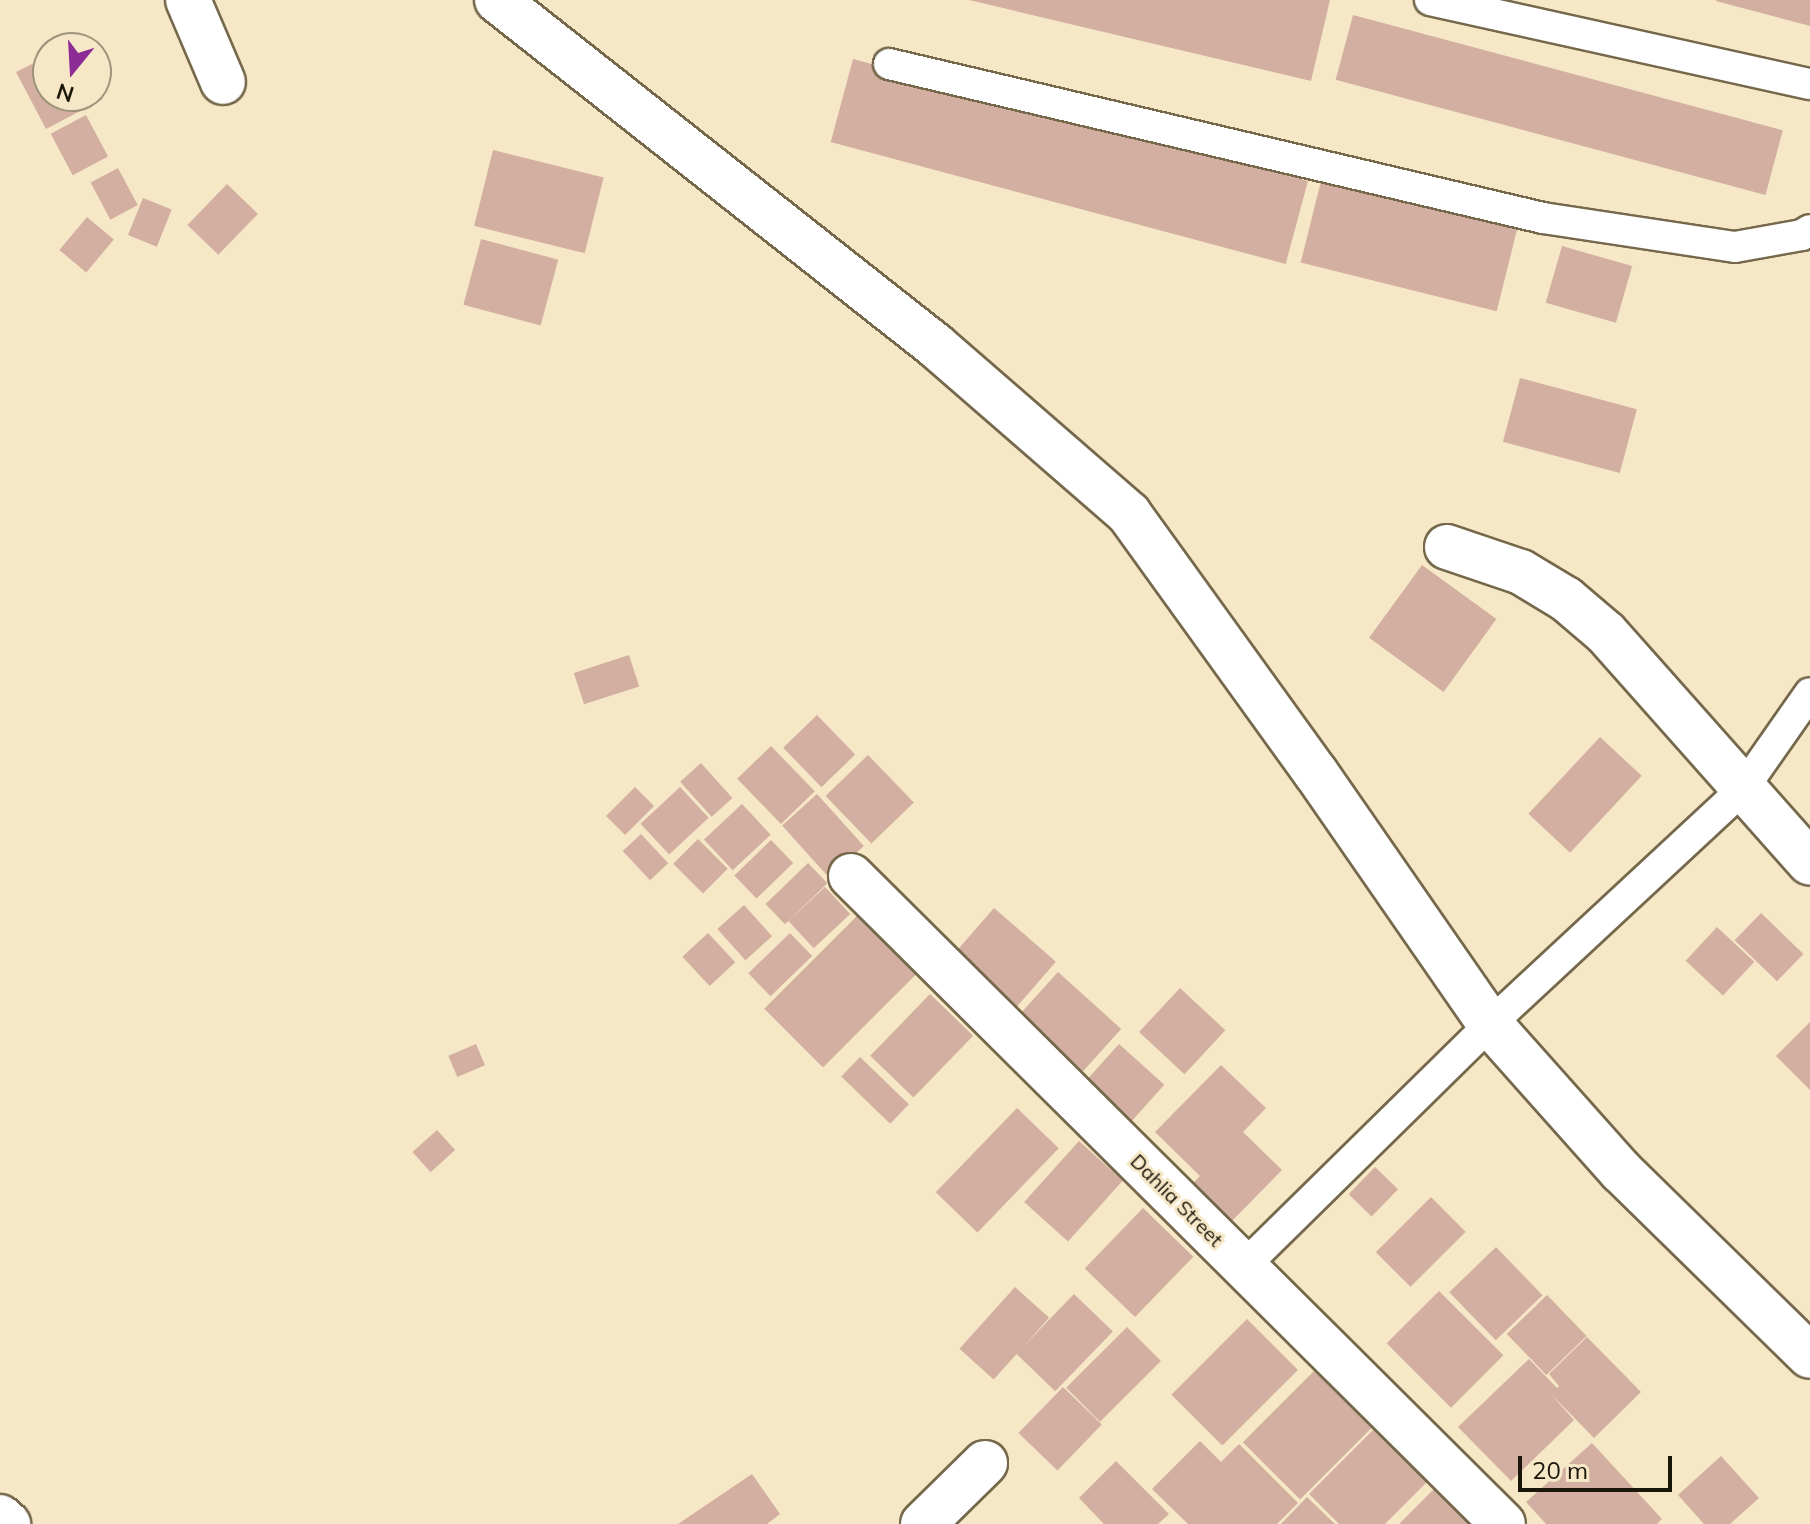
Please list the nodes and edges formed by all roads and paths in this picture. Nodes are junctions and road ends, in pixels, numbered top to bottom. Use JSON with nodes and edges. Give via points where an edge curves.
{"nodes":[{"id":1,"x":188,"y":0,"type":"edge"},
{"id":2,"x":497,"y":0,"type":"edge"},
{"id":3,"x":1430,"y":0,"type":"edge"},
{"id":4,"x":889,"y":64,"type":"dead end"},
{"id":5,"x":223,"y":82,"type":"dead end"},
{"id":6,"x":1810,"y":84,"type":"edge"},
{"id":7,"x":1810,"y":230,"type":"edge"},
{"id":8,"x":1447,"y":547,"type":"dead end"},
{"id":9,"x":1810,"y":693,"type":"edge"},
{"id":10,"x":1742,"y":790,"type":"junction"},
{"id":11,"x":1810,"y":863,"type":"edge"},
{"id":12,"x":851,"y":876,"type":"dead end"},
{"id":13,"x":1490,"y":1024,"type":"junction"},
{"id":14,"x":1244,"y":1266,"type":"junction"},
{"id":15,"x":1810,"y":1356,"type":"edge"},
{"id":16,"x":985,"y":1463,"type":"dead end"},
{"id":17,"x":0,"y":1517,"type":"edge"},
{"id":18,"x":8,"y":1524,"type":"edge"},
{"id":19,"x":923,"y":1524,"type":"edge"},
{"id":20,"x":1503,"y":1524,"type":"edge"}],
"edges":[{"from":1,"to":5,"type":"street"},
{"from":2,"to":13,"type":"street","via":[[936,346],[1129,514]]},
{"from":3,"to":6,"type":"lane"},
{"from":4,"to":7,"type":"lane","via":[[1543,218],[1735,247]]},
{"from":8,"to":10,"type":"street","via":[[1501,562],[1566,599],[1606,633]]},
{"from":9,"to":10,"type":"lane"},
{"from":10,"to":11,"type":"street"},
{"from":10,"to":13,"type":"lane"},
{"from":12,"to":14,"type":"street","name":"Dahlia Street"},
{"from":13,"to":14,"type":"lane"},
{"from":13,"to":15,"type":"street","via":[[1621,1171]]},
{"from":14,"to":20,"type":"street","name":"Dahlia Street"},
{"from":16,"to":19,"type":"street"},
{"from":17,"to":18,"type":"street"}]}
